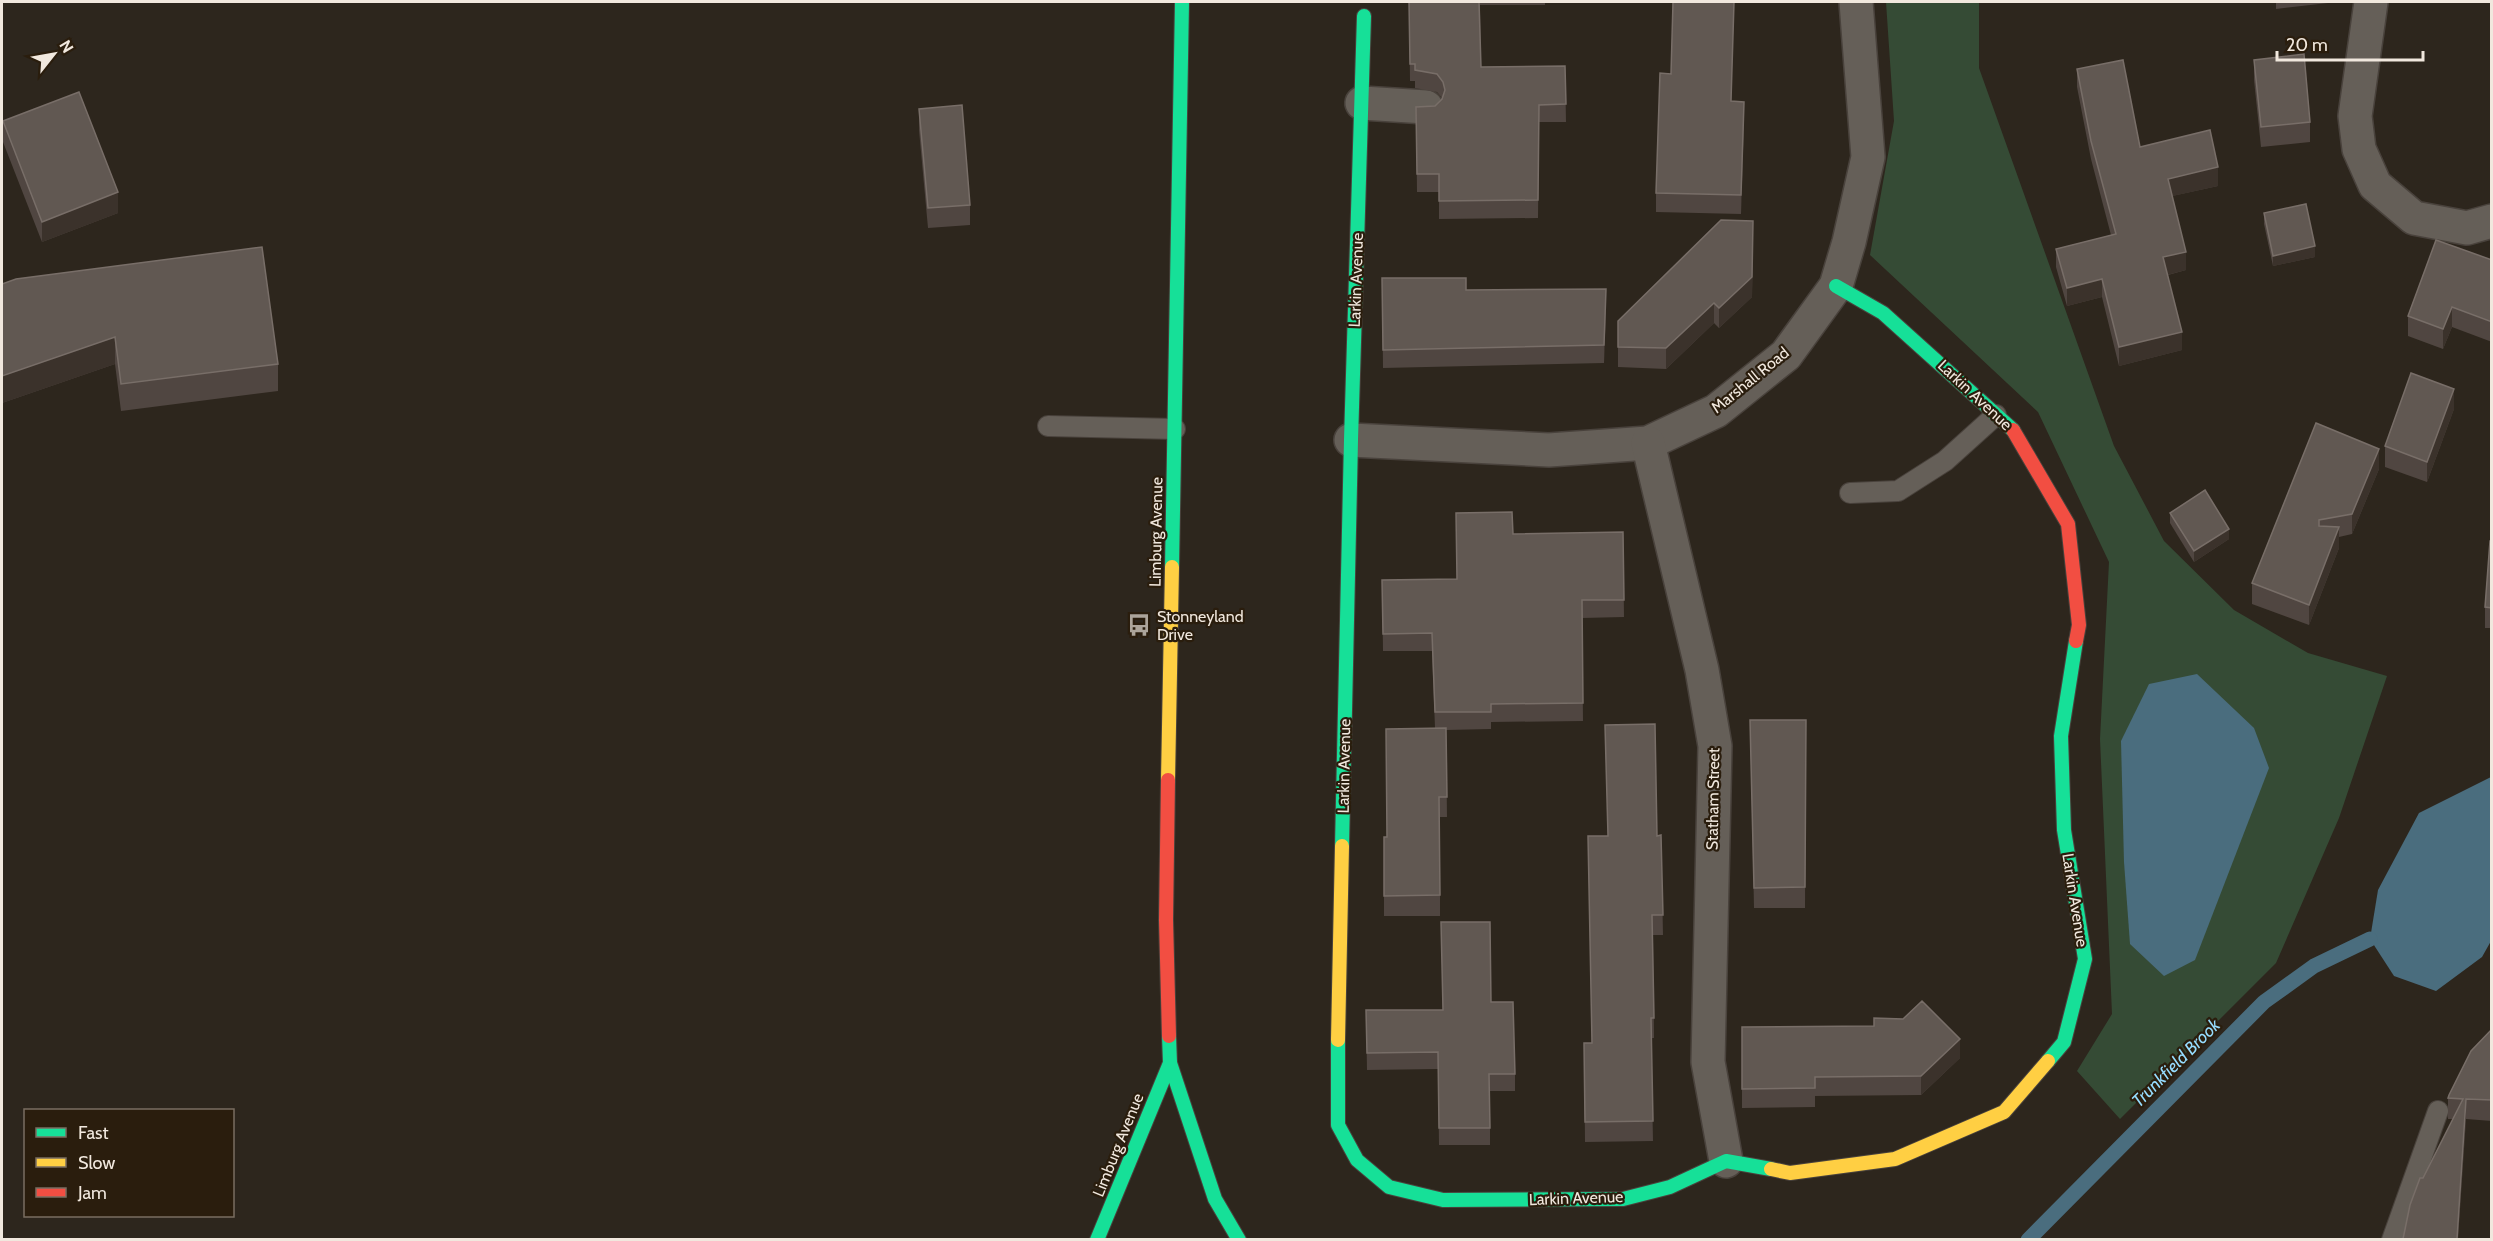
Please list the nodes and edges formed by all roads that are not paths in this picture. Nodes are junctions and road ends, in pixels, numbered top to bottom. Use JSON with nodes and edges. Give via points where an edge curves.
{"nodes":[{"id":1,"x":1182,"y":2,"type":"edge"},
{"id":2,"x":1856,"y":2,"type":"edge"},
{"id":3,"x":2371,"y":2,"type":"edge"},
{"id":4,"x":1365,"y":9,"type":"edge"},
{"id":5,"x":1362,"y":103,"type":"junction"},
{"id":6,"x":1426,"y":107,"type":"edge"},
{"id":7,"x":2492,"y":221,"type":"edge"},
{"id":8,"x":1836,"y":286,"type":"junction"},
{"id":9,"x":1996,"y":415,"type":"junction"},
{"id":10,"x":1048,"y":426,"type":"dead end"},
{"id":11,"x":1175,"y":429,"type":"junction"},
{"id":12,"x":1351,"y":440,"type":"junction"},
{"id":13,"x":1648,"y":443,"type":"junction"},
{"id":14,"x":1850,"y":493,"type":"dead end"},
{"id":15,"x":1170,"y":1063,"type":"junction"},
{"id":16,"x":2438,"y":1110,"type":"dead end"},
{"id":17,"x":1726,"y":1161,"type":"junction"},
{"id":18,"x":1097,"y":1239,"type":"edge"},
{"id":19,"x":1239,"y":1239,"type":"edge"},
{"id":20,"x":2392,"y":1239,"type":"edge"}],
"edges":[{"from":1,"to":11,"type":"street","name":"Limburg Avenue"},
{"from":2,"to":8,"type":"street","name":"Marshall Road","via":[[1868,157]]},
{"from":3,"to":7,"type":"street","via":[[2355,116],[2359,150],[2375,185],[2414,218],[2467,228]]},
{"from":4,"to":5,"type":"street","name":"Larkin Avenue"},
{"from":5,"to":6,"type":"street"},
{"from":5,"to":12,"type":"street","name":"Larkin Avenue"},
{"from":8,"to":9,"type":"street","name":"Larkin Avenue","via":[[1883,313]]},
{"from":8,"to":13,"type":"street","name":"Marshall Road","via":[[1785,355],[1716,411]]},
{"from":9,"to":14,"type":"lane","via":[[1945,461],[1898,490]]},
{"from":9,"to":17,"type":"street","name":"Larkin Avenue","via":[[2016,433],[2068,524],[2079,625],[2061,736],[2064,830],[2085,959],[2064,1042],[2004,1112],[1895,1159],[1790,1173]]},
{"from":10,"to":11,"type":"lane"},
{"from":11,"to":15,"type":"street","name":"Limburg Avenue","via":[[1166,920]]},
{"from":12,"to":13,"type":"street","name":"Marshall Road","via":[[1549,450]]},
{"from":12,"to":17,"type":"street","name":"Larkin Avenue","via":[[1338,1125],[1357,1160],[1389,1187],[1443,1200],[1623,1199],[1670,1187]]},
{"from":13,"to":17,"type":"street","name":"Statham Street","via":[[1702,670],[1715,746],[1708,1062]]},
{"from":15,"to":18,"type":"street","name":"Limburg Avenue"},
{"from":15,"to":19,"type":"street","name":"Limburg Avenue","via":[[1215,1199]]},
{"from":16,"to":20,"type":"lane"}]}
